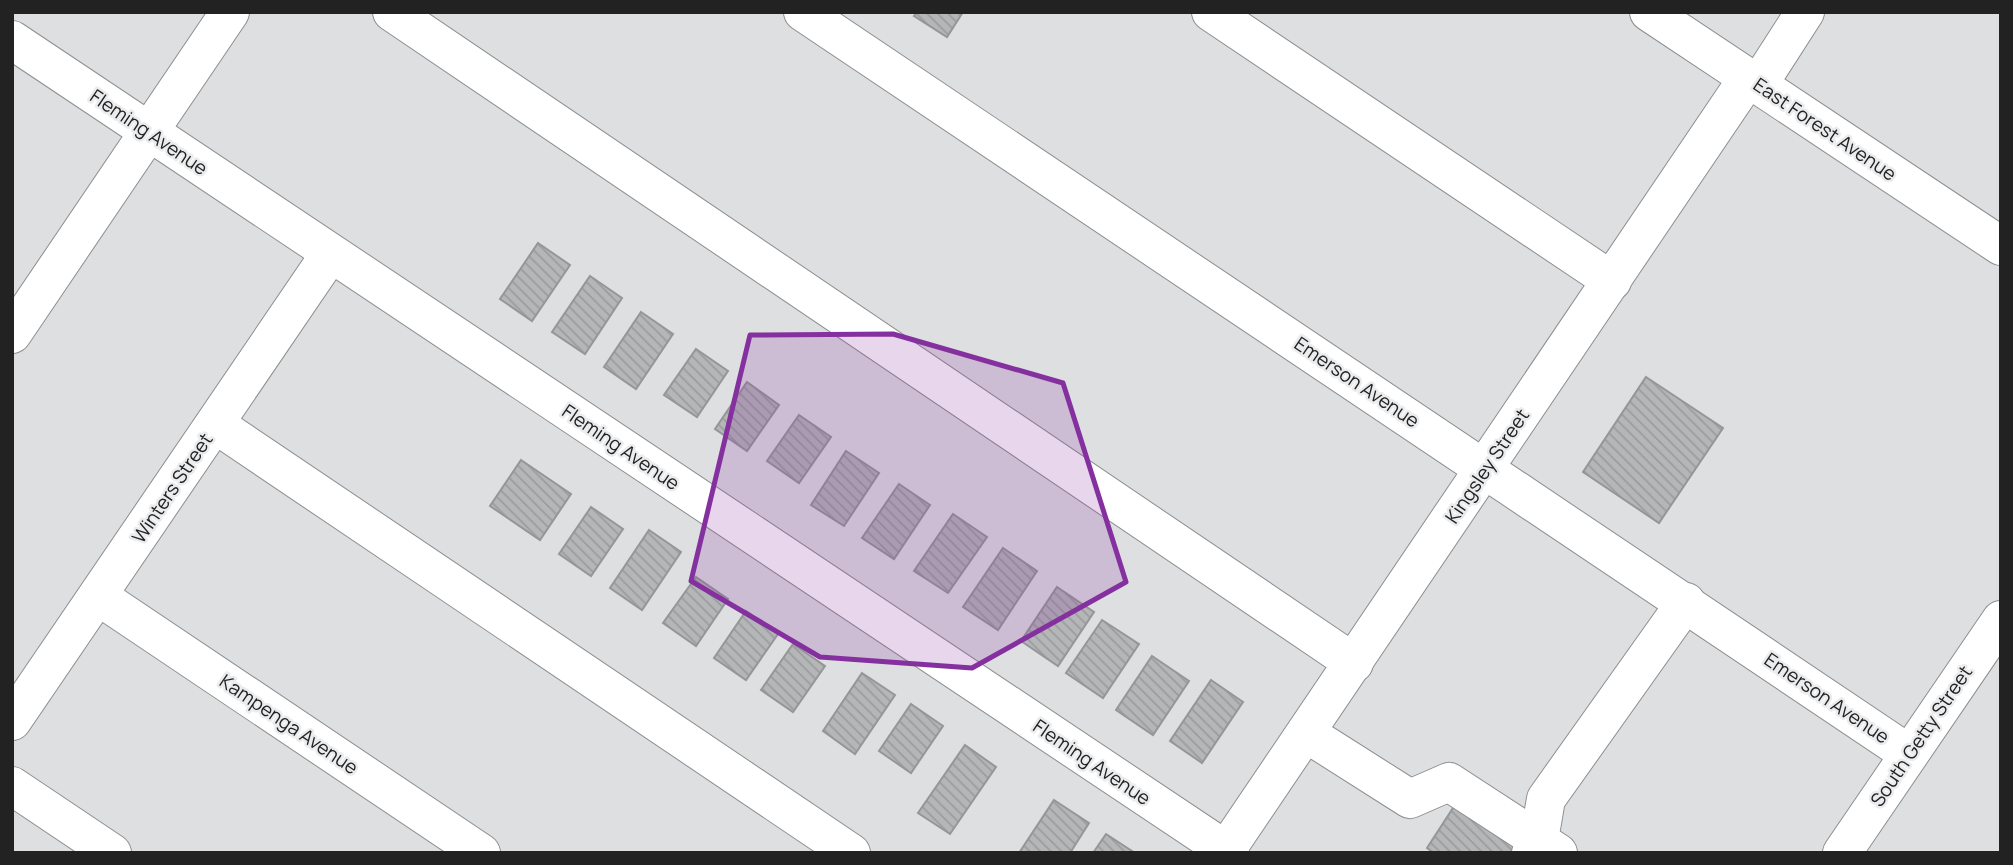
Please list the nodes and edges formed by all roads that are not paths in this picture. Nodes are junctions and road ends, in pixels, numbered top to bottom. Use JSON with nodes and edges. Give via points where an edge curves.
{"nodes":[{"id":1,"x":230,"y":12,"type":"edge"},
{"id":2,"x":392,"y":12,"type":"edge"},
{"id":3,"x":803,"y":12,"type":"edge"},
{"id":4,"x":1210,"y":12,"type":"edge"},
{"id":5,"x":1649,"y":12,"type":"edge"},
{"id":6,"x":1805,"y":12,"type":"edge"},
{"id":7,"x":12,"y":40,"type":"edge"},
{"id":8,"x":1753,"y":82,"type":"junction"},
{"id":9,"x":149,"y":132,"type":"junction"},
{"id":10,"x":2001,"y":246,"type":"edge"},
{"id":11,"x":330,"y":254,"type":"junction"},
{"id":12,"x":1612,"y":281,"type":"junction"},
{"id":13,"x":12,"y":334,"type":"edge"},
{"id":14,"x":215,"y":424,"type":"junction"},
{"id":15,"x":1487,"y":468,"type":"junction"},
{"id":16,"x":98,"y":596,"type":"junction"},
{"id":17,"x":1686,"y":602,"type":"junction"},
{"id":18,"x":2001,"y":620,"type":"edge"},
{"id":19,"x":1354,"y":663,"type":"junction"},
{"id":20,"x":12,"y":721,"type":"edge"},
{"id":21,"x":1306,"y":733,"type":"junction"},
{"id":22,"x":1909,"y":754,"type":"junction"},
{"id":23,"x":12,"y":786,"type":"edge"},
{"id":24,"x":1543,"y":849,"type":"edge"},
{"id":25,"x":1227,"y":852,"type":"edge"},
{"id":26,"x":112,"y":853,"type":"edge"},
{"id":27,"x":481,"y":853,"type":"edge"},
{"id":28,"x":851,"y":853,"type":"edge"},
{"id":29,"x":1842,"y":853,"type":"edge"}],
"edges":[{"from":1,"to":9,"type":"street"},
{"from":2,"to":19,"type":"street"},
{"from":3,"to":15,"type":"street","name":"Emerson Avenue"},
{"from":4,"to":12,"type":"street"},
{"from":5,"to":8,"type":"street","name":"East Forest Avenue"},
{"from":6,"to":8,"type":"street","name":"Kingsley Street"},
{"from":7,"to":9,"type":"street","name":"Fleming Avenue"},
{"from":8,"to":10,"type":"street","name":"East Forest Avenue"},
{"from":8,"to":12,"type":"street","name":"Kingsley Street"},
{"from":9,"to":11,"type":"street","name":"Fleming Avenue"},
{"from":9,"to":13,"type":"street"},
{"from":11,"to":14,"type":"street","name":"Winters Street"},
{"from":11,"to":25,"type":"street","name":"Fleming Avenue"},
{"from":12,"to":15,"type":"street","name":"Kingsley Street"},
{"from":14,"to":16,"type":"street","name":"Winters Street"},
{"from":14,"to":28,"type":"street"},
{"from":15,"to":17,"type":"street","name":"Emerson Avenue"},
{"from":15,"to":19,"type":"street","name":"Kingsley Street"},
{"from":16,"to":20,"type":"street","name":"Winters Street"},
{"from":16,"to":27,"type":"street","name":"Kampenga Avenue"},
{"from":17,"to":22,"type":"street","name":"Emerson Avenue"},
{"from":17,"to":24,"type":"street","via":[[1546,799]]},
{"from":18,"to":22,"type":"street","name":"South Getty Street"},
{"from":19,"to":21,"type":"street","name":"Kingsley Street"},
{"from":21,"to":24,"type":"street","via":[[1410,799],[1449,782]]},
{"from":21,"to":25,"type":"street","name":"Kingsley Street"},
{"from":22,"to":29,"type":"street","name":"South Getty Street"},
{"from":23,"to":26,"type":"street"}]}
